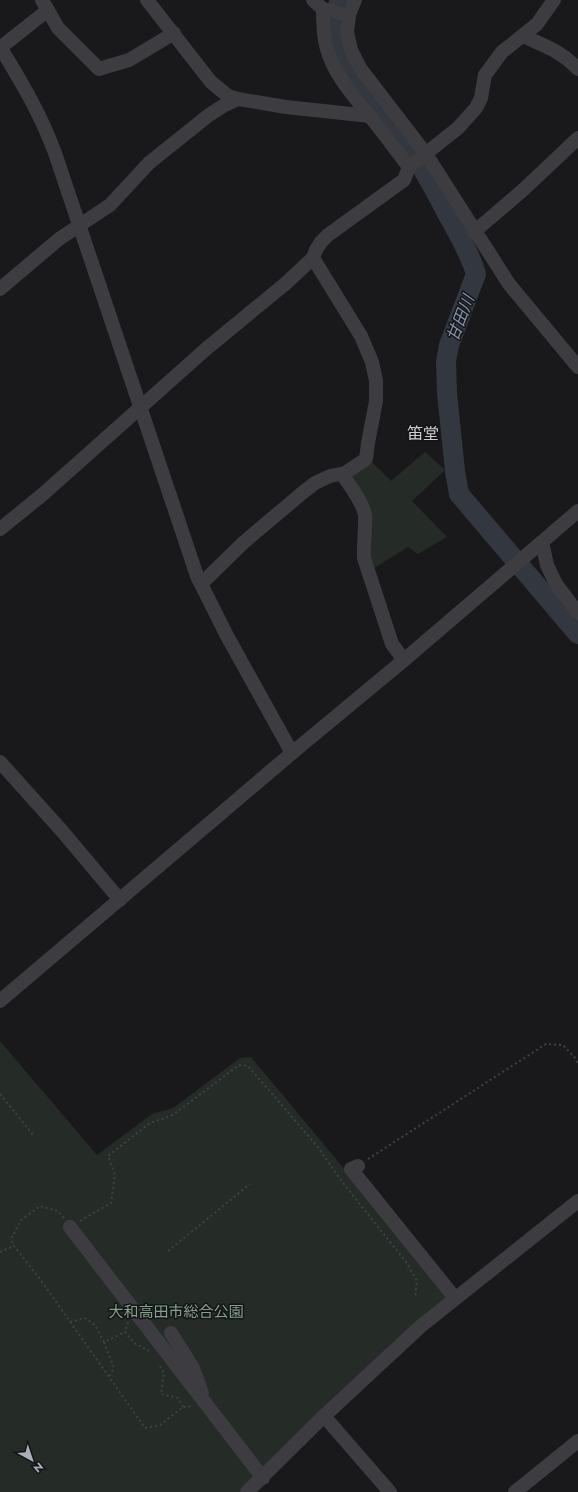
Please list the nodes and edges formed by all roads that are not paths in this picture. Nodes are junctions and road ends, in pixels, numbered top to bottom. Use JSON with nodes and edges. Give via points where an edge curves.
{"nodes":[{"id":1,"x":147,"y":0,"type":"edge"},
{"id":2,"x":355,"y":0,"type":"edge"},
{"id":3,"x":554,"y":0,"type":"edge"},
{"id":4,"x":45,"y":5,"type":"edge"},
{"id":5,"x":331,"y":10,"type":"edge"},
{"id":6,"x":174,"y":33,"type":"junction"},
{"id":7,"x":522,"y":36,"type":"junction"},
{"id":8,"x":0,"y":47,"type":"edge"},
{"id":9,"x":578,"y":69,"type":"edge"},
{"id":10,"x":238,"y":99,"type":"junction"},
{"id":11,"x":370,"y":116,"type":"junction"},
{"id":12,"x":578,"y":138,"type":"edge"},
{"id":13,"x":418,"y":161,"type":"junction"},
{"id":14,"x":80,"y":224,"type":"junction"},
{"id":15,"x":474,"y":232,"type":"junction"},
{"id":16,"x":313,"y":258,"type":"junction"},
{"id":17,"x":0,"y":289,"type":"edge"},
{"id":18,"x":578,"y":367,"type":"edge"},
{"id":19,"x":140,"y":407,"type":"junction"},
{"id":20,"x":342,"y":474,"type":"junction"},
{"id":21,"x":578,"y":511,"type":"edge"},
{"id":22,"x":0,"y":529,"type":"edge"},
{"id":23,"x":542,"y":542,"type":"junction"},
{"id":24,"x":201,"y":584,"type":"junction"},
{"id":25,"x":578,"y":613,"type":"edge"},
{"id":26,"x":404,"y":660,"type":"junction"},
{"id":27,"x":292,"y":753,"type":"junction"},
{"id":28,"x":0,"y":762,"type":"edge"},
{"id":29,"x":120,"y":900,"type":"junction"},
{"id":30,"x":0,"y":1001,"type":"edge"},
{"id":31,"x":358,"y":1166,"type":"road end"},
{"id":32,"x":578,"y":1201,"type":"edge"},
{"id":33,"x":70,"y":1227,"type":"road end"},
{"id":34,"x":455,"y":1298,"type":"junction"},
{"id":35,"x":171,"y":1333,"type":"dead end"},
{"id":36,"x":206,"y":1404,"type":"junction"},
{"id":37,"x":324,"y":1416,"type":"junction"},
{"id":38,"x":578,"y":1441,"type":"edge"},
{"id":39,"x":263,"y":1478,"type":"junction"},
{"id":40,"x":247,"y":1492,"type":"edge"},
{"id":41,"x":390,"y":1492,"type":"edge"},
{"id":42,"x":515,"y":1492,"type":"edge"}],
"edges":[{"from":1,"to":6,"type":"street"},
{"from":2,"to":5,"type":"street"},
{"from":3,"to":7,"type":"street","via":[[537,24]]},
{"from":4,"to":6,"type":"street","via":[[58,28],[99,69],[130,60]]},
{"from":4,"to":8,"type":"street"},
{"from":5,"to":11,"type":"street","via":[[325,40],[332,62]]},
{"from":5,"to":13,"type":"street","via":[[347,32],[351,50],[360,68]]},
{"from":6,"to":10,"type":"street","via":[[211,82],[221,91]]},
{"from":7,"to":9,"type":"street","via":[[562,54]]},
{"from":7,"to":13,"type":"street","via":[[502,52],[485,75],[481,98],[476,108],[458,128]]},
{"from":8,"to":14,"type":"street","via":[[44,125]]},
{"from":10,"to":11,"type":"street"},
{"from":10,"to":14,"type":"street","via":[[209,115],[149,163],[110,205]]},
{"from":11,"to":13,"type":"street"},
{"from":12,"to":15,"type":"street"},
{"from":13,"to":15,"type":"street"},
{"from":13,"to":16,"type":"street","via":[[404,180],[328,235],[321,242]]},
{"from":14,"to":17,"type":"street","via":[[42,252]]},
{"from":14,"to":19,"type":"street"},
{"from":15,"to":18,"type":"street","via":[[509,284]]},
{"from":16,"to":19,"type":"street","via":[[265,302]]},
{"from":16,"to":20,"type":"street","via":[[361,336],[372,362],[376,380],[376,401],[366,459]]},
{"from":19,"to":22,"type":"street"},
{"from":19,"to":24,"type":"street"},
{"from":20,"to":24,"type":"street","via":[[315,483],[243,543]]},
{"from":20,"to":26,"type":"street","via":[[362,506],[364,558],[392,644]]},
{"from":21,"to":23,"type":"street"},
{"from":23,"to":25,"type":"street","via":[[547,564],[556,584]]},
{"from":23,"to":26,"type":"street"},
{"from":24,"to":27,"type":"street"},
{"from":26,"to":27,"type":"street"},
{"from":27,"to":29,"type":"street"},
{"from":28,"to":29,"type":"street"},
{"from":29,"to":30,"type":"street"},
{"from":31,"to":34,"type":"street","via":[[351,1169]]},
{"from":32,"to":34,"type":"street"},
{"from":33,"to":36,"type":"street"},
{"from":34,"to":37,"type":"street"},
{"from":35,"to":36,"type":"street","via":[[193,1368]]},
{"from":36,"to":39,"type":"street"},
{"from":37,"to":39,"type":"street"},
{"from":37,"to":41,"type":"street"},
{"from":38,"to":42,"type":"street"},
{"from":39,"to":40,"type":"street"}]}
